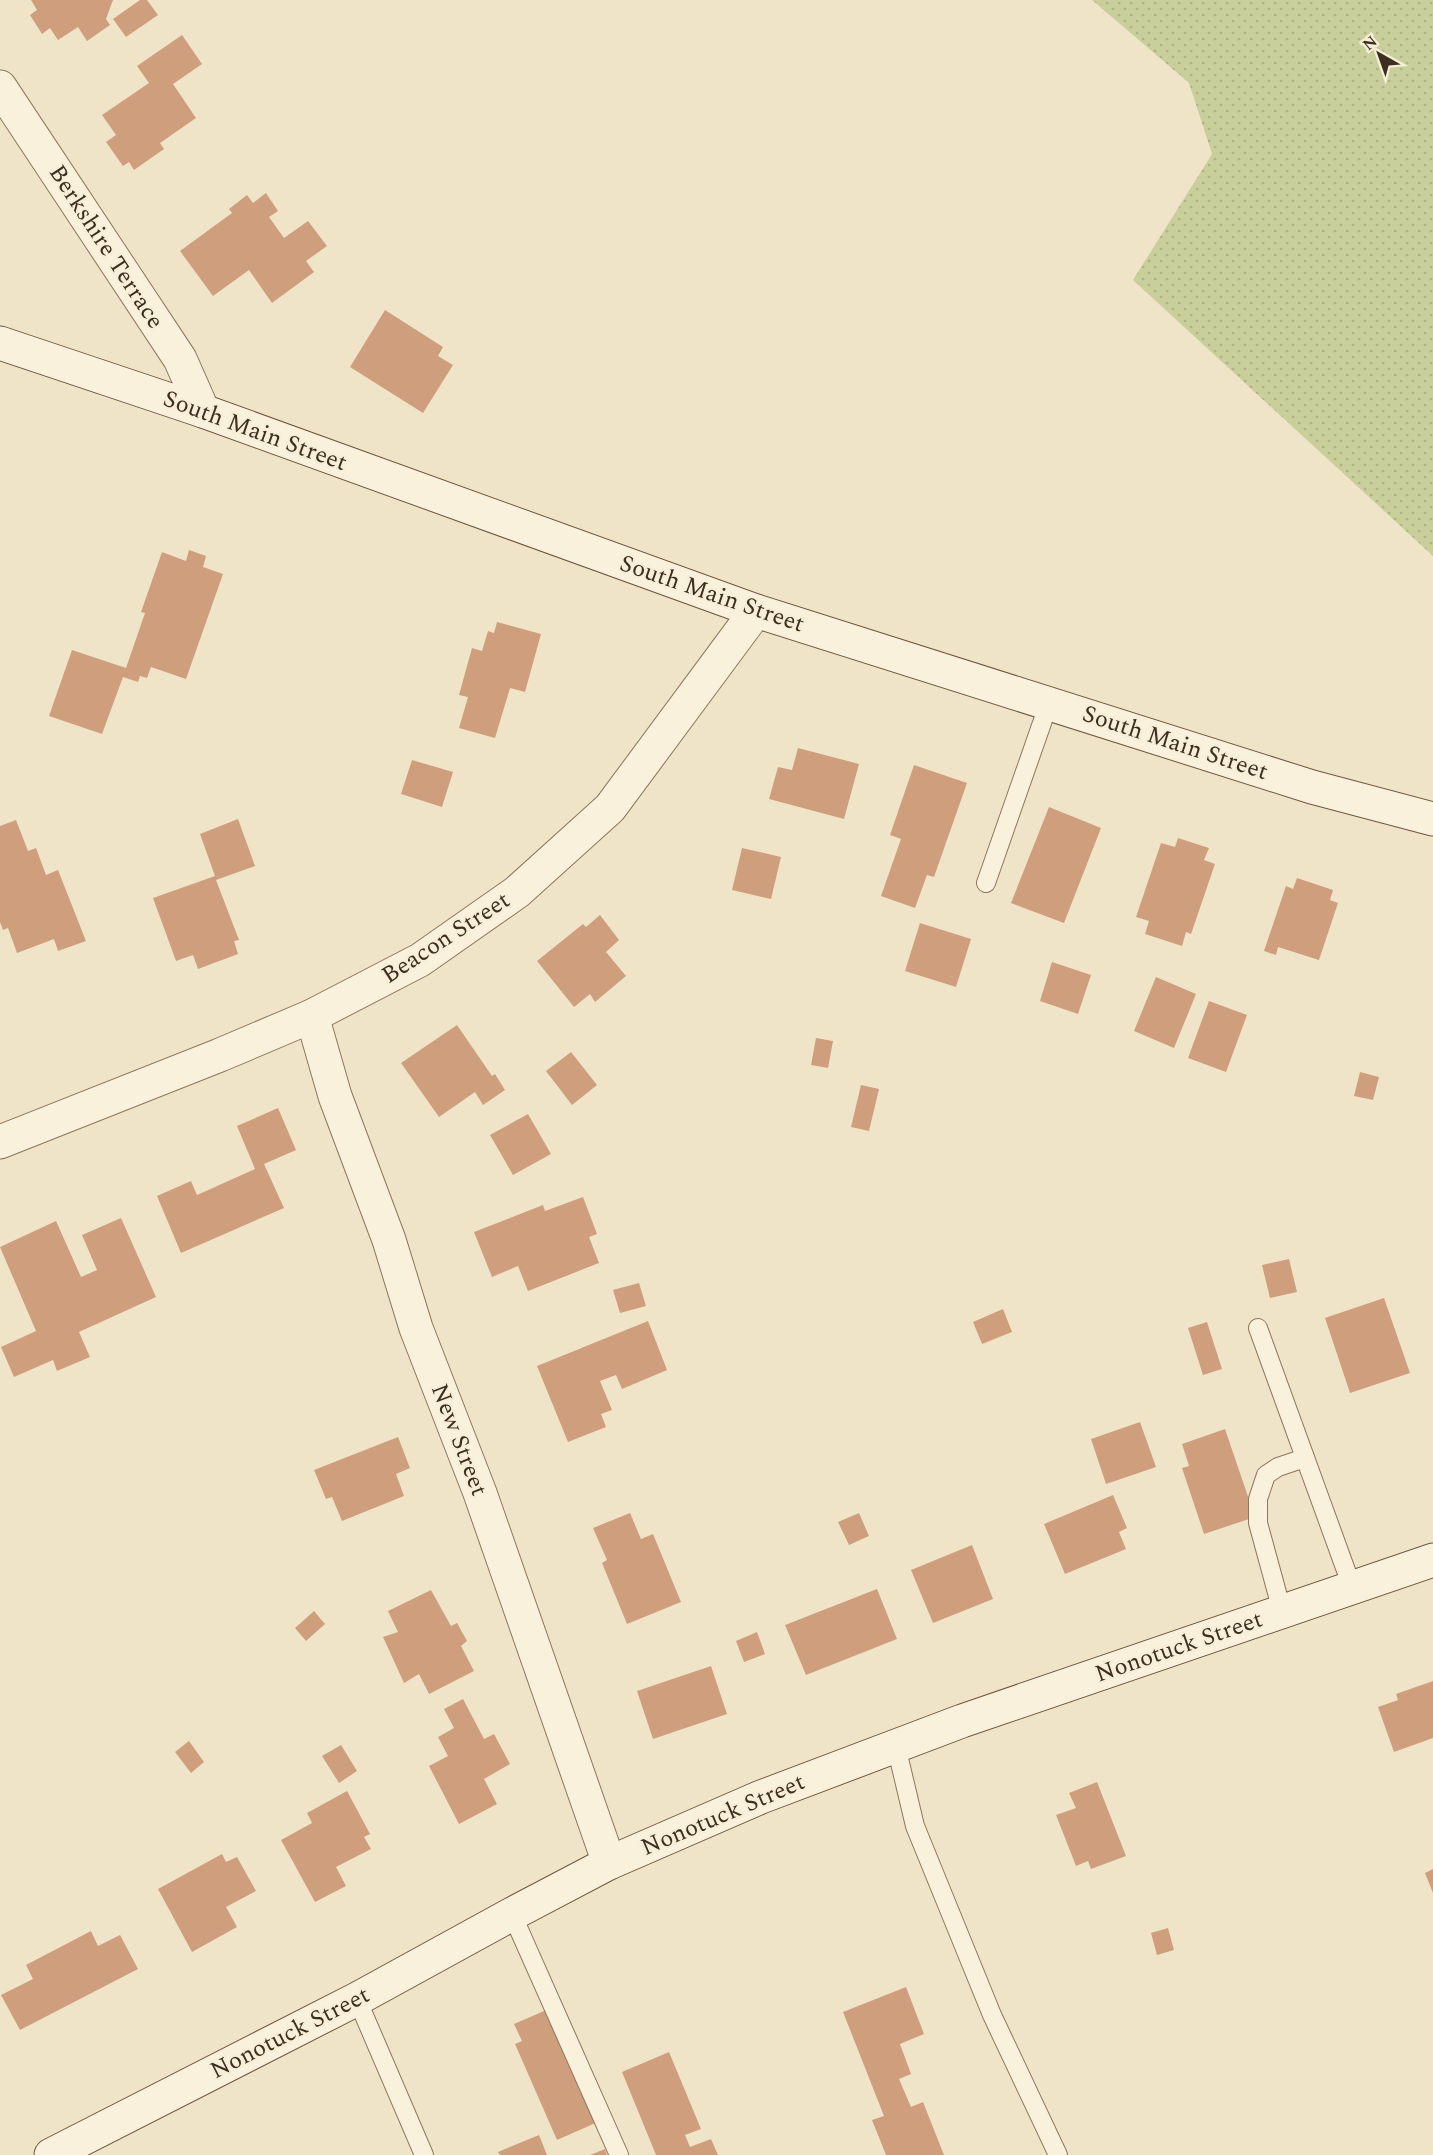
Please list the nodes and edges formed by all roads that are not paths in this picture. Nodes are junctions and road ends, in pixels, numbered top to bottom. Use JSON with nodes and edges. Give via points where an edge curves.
{"nodes":[{"id":1,"x":0,"y":87,"type":"edge"},
{"id":2,"x":0,"y":343,"type":"edge"},
{"id":3,"x":203,"y":411,"type":"junction"},
{"id":4,"x":756,"y":611,"type":"junction"},
{"id":5,"x":1049,"y":703,"type":"junction"},
{"id":6,"x":1433,"y":819,"type":"edge"},
{"id":7,"x":986,"y":883,"type":"dead end"},
{"id":8,"x":312,"y":1016,"type":"junction"},
{"id":9,"x":0,"y":1142,"type":"edge"},
{"id":10,"x":1258,"y":1328,"type":"dead end"},
{"id":11,"x":1305,"y":1458,"type":"junction"},
{"id":12,"x":1433,"y":1560,"type":"edge"},
{"id":13,"x":1352,"y":1587,"type":"junction"},
{"id":14,"x":1282,"y":1611,"type":"junction"},
{"id":15,"x":896,"y":1746,"type":"junction"},
{"id":16,"x":609,"y":1863,"type":"junction"},
{"id":17,"x":512,"y":1914,"type":"junction"},
{"id":18,"x":357,"y":1999,"type":"junction"},
{"id":19,"x":51,"y":2155,"type":"edge"},
{"id":20,"x":424,"y":2155,"type":"edge"},
{"id":21,"x":620,"y":2155,"type":"edge"},
{"id":22,"x":1058,"y":2155,"type":"edge"}],
"edges":[{"from":1,"to":3,"type":"main road","name":"Berkshire Terrace","via":[[180,359]]},
{"from":2,"to":3,"type":"main road","name":"South Main Street"},
{"from":3,"to":4,"type":"main road","name":"South Main Street"},
{"from":4,"to":5,"type":"main road","name":"South Main Street"},
{"from":4,"to":8,"type":"main road","name":"Beacon Street","via":[[610,808],[516,892],[420,960]]},
{"from":5,"to":6,"type":"main road","name":"South Main Street","via":[[1312,787]]},
{"from":5,"to":7,"type":"lane"},
{"from":8,"to":9,"type":"main road","name":"Beacon Street"},
{"from":8,"to":16,"type":"main road","name":"New Street","via":[[335,1096],[416,1328],[480,1493]]},
{"from":10,"to":11,"type":"lane"},
{"from":11,"to":13,"type":"lane"},
{"from":11,"to":14,"type":"lane","via":[[1266,1475],[1258,1499],[1258,1523]]},
{"from":12,"to":13,"type":"main road","name":"Nonotuck Street"},
{"from":13,"to":14,"type":"main road","name":"Nonotuck Street"},
{"from":14,"to":15,"type":"main road","name":"Nonotuck Street"},
{"from":15,"to":16,"type":"main road","name":"Nonotuck Street","via":[[761,1797]]},
{"from":15,"to":22,"type":"lane","via":[[915,1826],[992,2015]]},
{"from":16,"to":17,"type":"main road","name":"Nonotuck Street"},
{"from":17,"to":18,"type":"main road","name":"Nonotuck Street"},
{"from":17,"to":21,"type":"lane"},
{"from":18,"to":19,"type":"main road","name":"Nonotuck Street"},
{"from":18,"to":20,"type":"lane"}]}
